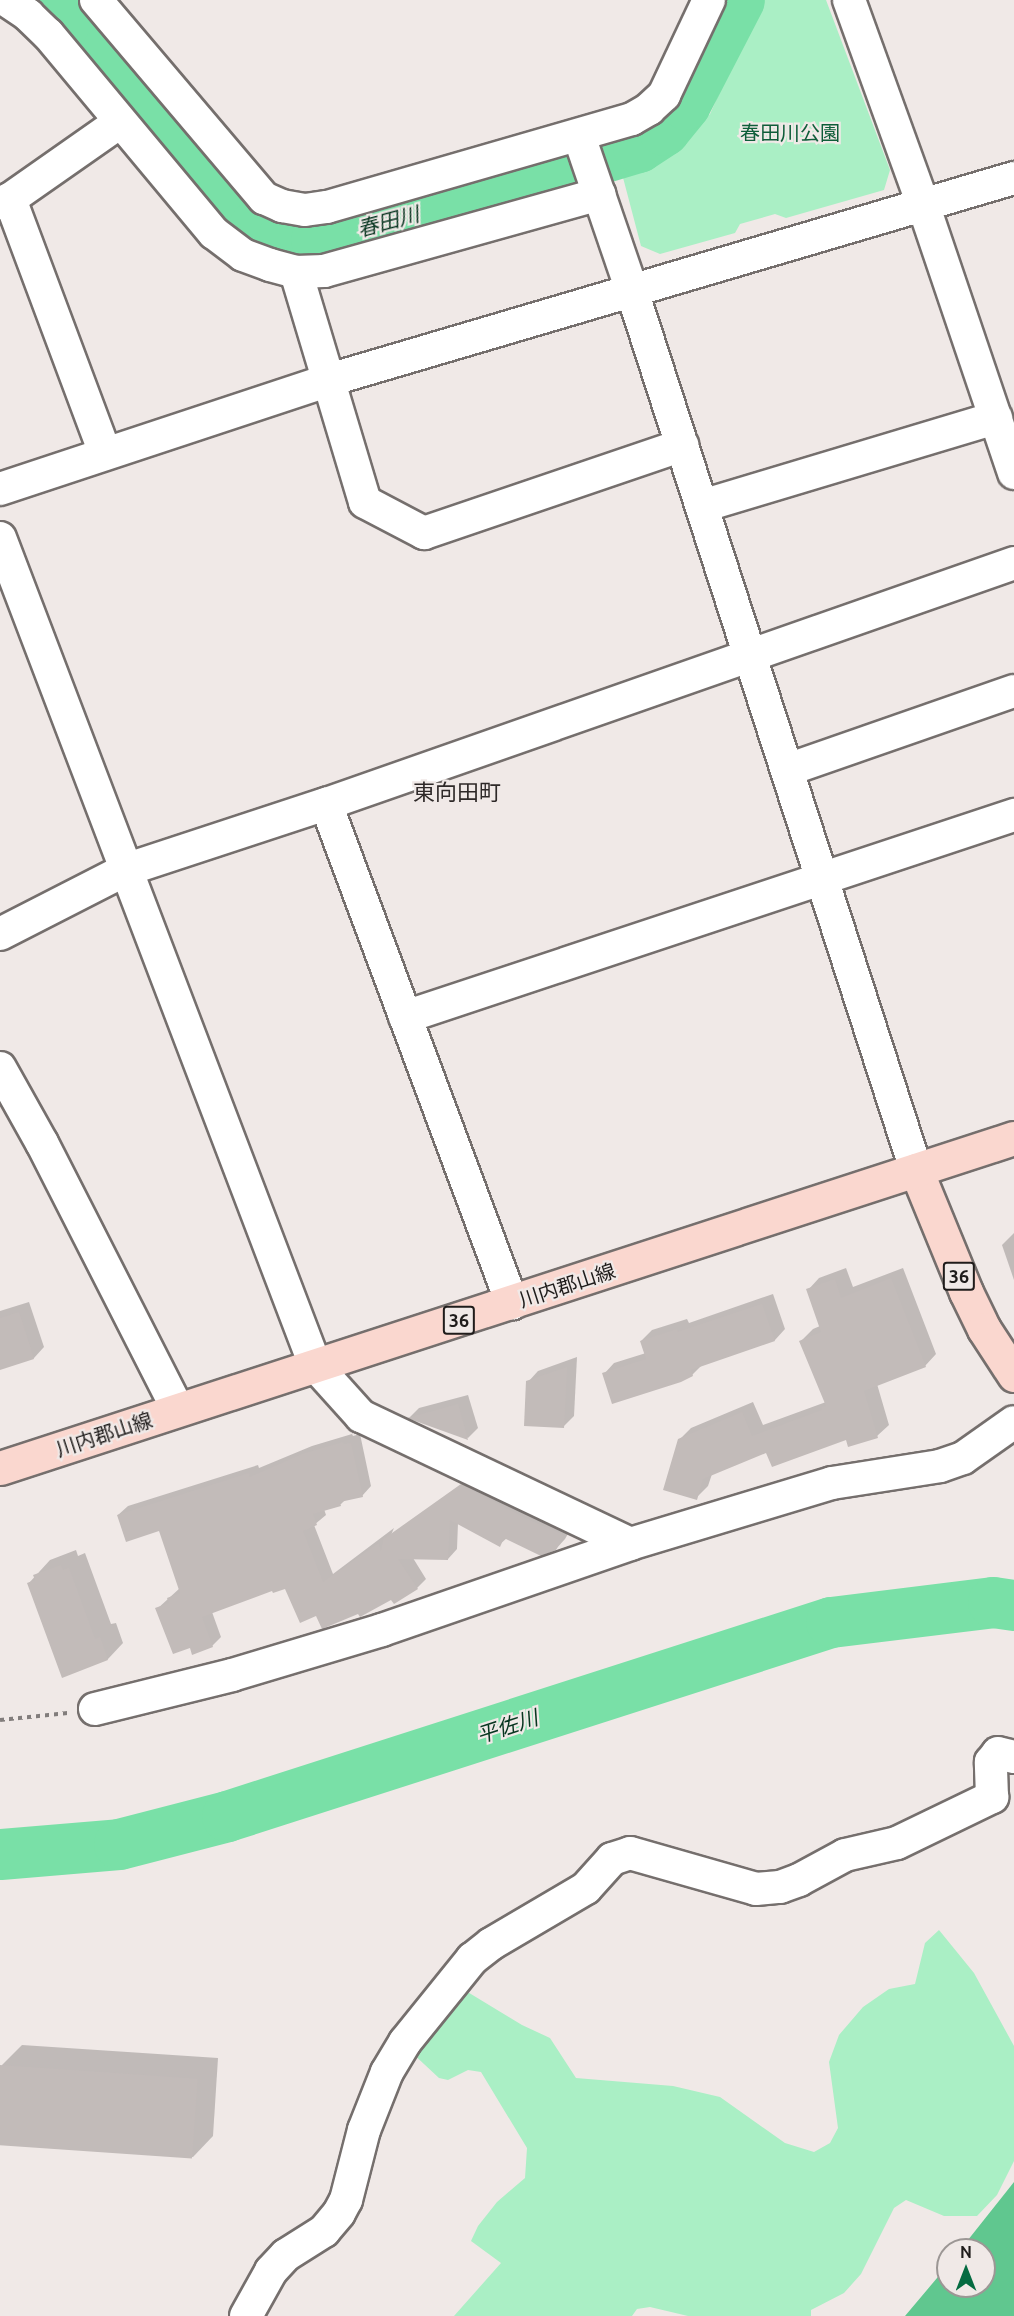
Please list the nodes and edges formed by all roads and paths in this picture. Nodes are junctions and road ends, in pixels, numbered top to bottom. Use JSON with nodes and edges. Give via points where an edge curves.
{"nodes":[{"id":1,"x":6,"y":0,"type":"edge"},
{"id":2,"x":96,"y":0,"type":"edge"},
{"id":3,"x":709,"y":0,"type":"edge"},
{"id":4,"x":849,"y":0,"type":"edge"},
{"id":5,"x":120,"y":122,"type":"junction"},
{"id":6,"x":580,"y":140,"type":"junction"},
{"id":7,"x":1014,"y":178,"type":"edge"},
{"id":8,"x":597,"y":188,"type":"junction"},
{"id":9,"x":5,"y":201,"type":"edge"},
{"id":10,"x":923,"y":204,"type":"junction"},
{"id":11,"x":297,"y":272,"type":"junction"},
{"id":12,"x":632,"y":291,"type":"junction"},
{"id":13,"x":328,"y":380,"type":"junction"},
{"id":14,"x":996,"y":418,"type":"junction"},
{"id":15,"x":682,"y":445,"type":"junction"},
{"id":16,"x":105,"y":453,"type":"junction"},
{"id":17,"x":1014,"y":473,"type":"edge"},
{"id":18,"x":0,"y":489,"type":"edge"},
{"id":19,"x":702,"y":506,"type":"junction"},
{"id":20,"x":0,"y":538,"type":"edge"},
{"id":21,"x":1014,"y":563,"type":"edge"},
{"id":22,"x":750,"y":654,"type":"junction"},
{"id":23,"x":1014,"y":691,"type":"edge"},
{"id":24,"x":787,"y":770,"type":"junction"},
{"id":25,"x":326,"y":804,"type":"junction"},
{"id":26,"x":1014,"y":814,"type":"edge"},
{"id":27,"x":125,"y":870,"type":"junction"},
{"id":28,"x":822,"y":879,"type":"junction"},
{"id":29,"x":0,"y":934,"type":"edge"},
{"id":30,"x":405,"y":1017,"type":"junction"},
{"id":31,"x":0,"y":1068,"type":"edge"},
{"id":32,"x":1014,"y":1138,"type":"edge"},
{"id":33,"x":916,"y":1170,"type":"junction"},
{"id":34,"x":512,"y":1303,"type":"junction"},
{"id":35,"x":315,"y":1365,"type":"junction"},
{"id":36,"x":1014,"y":1375,"type":"edge"},
{"id":37,"x":178,"y":1410,"type":"junction"},
{"id":38,"x":1014,"y":1422,"type":"edge"},
{"id":39,"x":0,"y":1468,"type":"edge"},
{"id":40,"x":630,"y":1544,"type":"junction"},
{"id":41,"x":96,"y":1709,"type":"joint"},
{"id":42,"x":0,"y":1720,"type":"edge"},
{"id":43,"x":1014,"y":1757,"type":"edge"},
{"id":44,"x":246,"y":2316,"type":"edge"}],
"edges":[{"from":1,"to":5,"type":"street","via":[[48,34]]},
{"from":2,"to":6,"type":"street","via":[[264,198],[282,206],[305,210],[327,207]]},
{"from":3,"to":6,"type":"street","via":[[664,95],[632,119]]},
{"from":4,"to":10,"type":"street"},
{"from":5,"to":9,"type":"street"},
{"from":5,"to":11,"type":"street","via":[[214,233],[243,255]]},
{"from":6,"to":8,"type":"street"},
{"from":7,"to":10,"type":"street"},
{"from":8,"to":11,"type":"street","via":[[324,271]]},
{"from":8,"to":12,"type":"street"},
{"from":9,"to":16,"type":"street"},
{"from":10,"to":12,"type":"street"},
{"from":10,"to":14,"type":"street"},
{"from":11,"to":13,"type":"street"},
{"from":12,"to":13,"type":"street"},
{"from":12,"to":15,"type":"street"},
{"from":13,"to":15,"type":"street","via":[[365,502],[424,533]]},
{"from":13,"to":16,"type":"street"},
{"from":14,"to":17,"type":"street"},
{"from":14,"to":19,"type":"street"},
{"from":15,"to":19,"type":"street"},
{"from":16,"to":18,"type":"street"},
{"from":19,"to":22,"type":"street"},
{"from":20,"to":27,"type":"street"},
{"from":21,"to":22,"type":"street"},
{"from":22,"to":24,"type":"street"},
{"from":22,"to":25,"type":"street"},
{"from":23,"to":24,"type":"street"},
{"from":24,"to":28,"type":"street"},
{"from":25,"to":27,"type":"street"},
{"from":25,"to":30,"type":"street"},
{"from":26,"to":28,"type":"street"},
{"from":27,"to":29,"type":"street"},
{"from":27,"to":35,"type":"street"},
{"from":28,"to":30,"type":"street"},
{"from":28,"to":33,"type":"street"},
{"from":30,"to":34,"type":"street"},
{"from":31,"to":37,"type":"street"},
{"from":32,"to":33,"type":"main road","name":"川内郡山線"},
{"from":33,"to":34,"type":"main road","name":"川内郡山線","number":"36"},
{"from":33,"to":36,"type":"main road","number":"36","via":[[966,1292]]},
{"from":34,"to":35,"type":"main road","name":"川内郡山線","number":"36"},
{"from":35,"to":37,"type":"main road","name":"川内郡山線","number":"36"},
{"from":35,"to":40,"type":"street","via":[[361,1416]]},
{"from":37,"to":39,"type":"main road","name":"川内郡山線","number":"36"},
{"from":38,"to":40,"type":"street","via":[[963,1458],[940,1466],[832,1483]]},
{"from":40,"to":41,"type":"street","via":[[382,1630],[232,1675]]},
{"from":41,"to":42,"type":"path"},
{"from":43,"to":44,"type":"street","via":[[998,1753],[991,1762],[992,1797],[897,1843],[845,1856],[780,1887],[756,1889],[630,1853],[612,1859],[586,1888],[491,1944],[472,1959],[405,2042],[387,2072],[364,2130],[339,2213],[324,2231],[286,2255],[271,2271]]}]}
